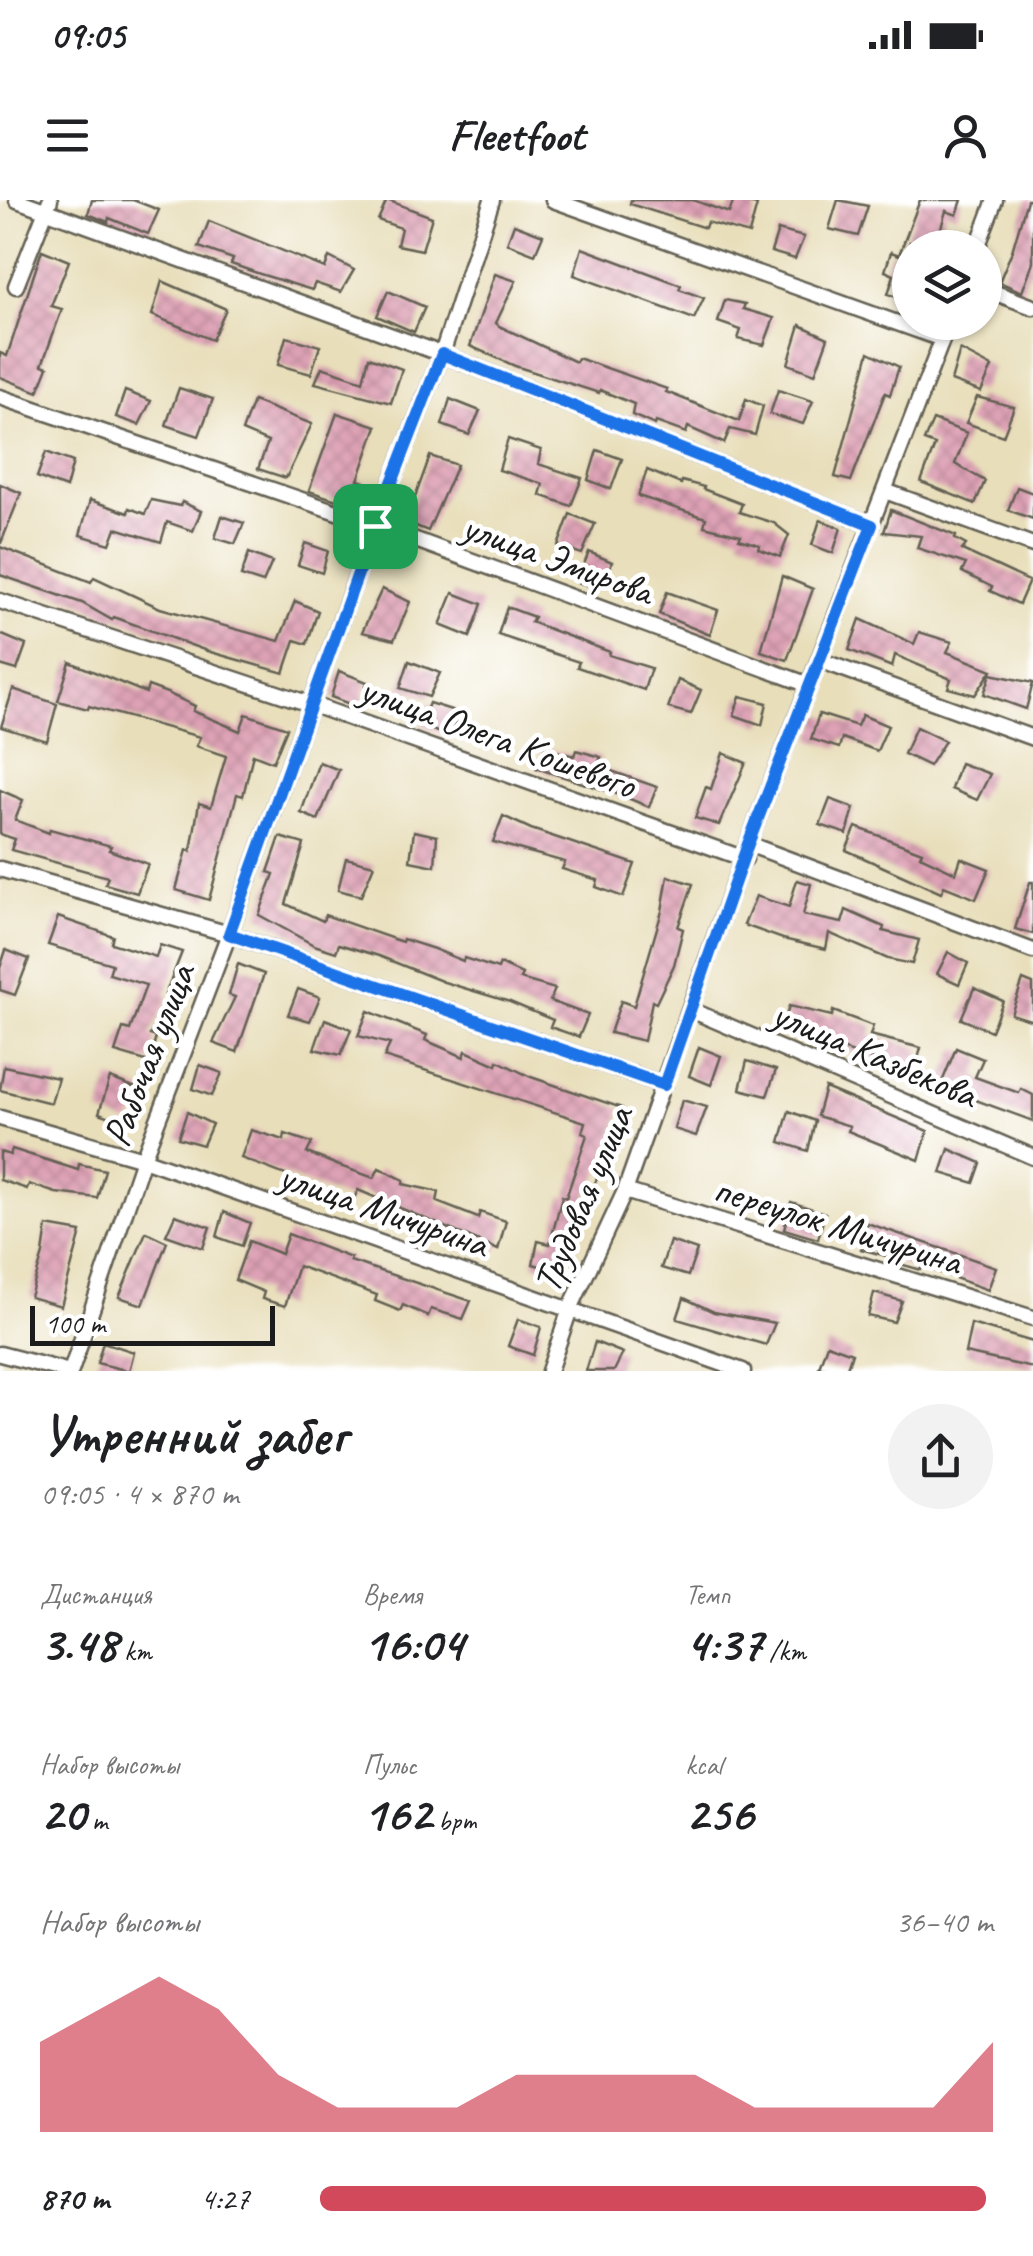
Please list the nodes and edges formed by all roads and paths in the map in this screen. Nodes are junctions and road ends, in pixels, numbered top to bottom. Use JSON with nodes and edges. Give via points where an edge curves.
{"nodes":[{"id":1,"x":17,"y":200,"type":"edge"},
{"id":2,"x":492,"y":200,"type":"edge"},
{"id":3,"x":553,"y":200,"type":"edge"},
{"id":4,"x":995,"y":200,"type":"edge"},
{"id":5,"x":48,"y":205,"type":"edge"},
{"id":6,"x":984,"y":230,"type":"edge"},
{"id":7,"x":16,"y":286,"type":"dead end"},
{"id":8,"x":1002,"y":295,"type":"edge"},
{"id":9,"x":1033,"y":307,"type":"edge"},
{"id":10,"x":892,"y":321,"type":"edge"},
{"id":11,"x":942,"y":340,"type":"edge"},
{"id":12,"x":442,"y":354,"type":"junction"},
{"id":13,"x":0,"y":397,"type":"edge"},
{"id":14,"x":885,"y":491,"type":"junction"},
{"id":15,"x":872,"y":525,"type":"junction"},
{"id":16,"x":375,"y":526,"type":"junction"},
{"id":17,"x":1033,"y":545,"type":"edge"},
{"id":18,"x":0,"y":600,"type":"edge"},
{"id":19,"x":819,"y":660,"type":"junction"},
{"id":20,"x":809,"y":685,"type":"junction"},
{"id":21,"x":310,"y":704,"type":"junction"},
{"id":22,"x":1033,"y":738,"type":"edge"},
{"id":23,"x":747,"y":852,"type":"junction"},
{"id":24,"x":0,"y":869,"type":"edge"},
{"id":25,"x":229,"y":934,"type":"junction"},
{"id":26,"x":1033,"y":951,"type":"edge"},
{"id":27,"x":692,"y":1010,"type":"junction"},
{"id":28,"x":664,"y":1085,"type":"junction"},
{"id":29,"x":0,"y":1118,"type":"edge"},
{"id":30,"x":1033,"y":1157,"type":"edge"},
{"id":31,"x":142,"y":1159,"type":"junction"},
{"id":32,"x":624,"y":1191,"type":"junction"},
{"id":33,"x":570,"y":1308,"type":"junction"},
{"id":34,"x":1033,"y":1318,"type":"edge"},
{"id":35,"x":0,"y":1354,"type":"edge"},
{"id":36,"x":69,"y":1371,"type":"edge"},
{"id":37,"x":549,"y":1371,"type":"edge"},
{"id":38,"x":742,"y":1371,"type":"edge"}],
"edges":[{"from":1,"to":5,"type":"street"},
{"from":2,"to":12,"type":"street","name":"Рабочая улица"},
{"from":3,"to":10,"type":"street"},
{"from":4,"to":6,"type":"street"},
{"from":5,"to":7,"type":"street"},
{"from":5,"to":12,"type":"street"},
{"from":8,"to":9,"type":"street"},
{"from":11,"to":14,"type":"street","name":"Трудовая улица"},
{"from":12,"to":15,"type":"street"},
{"from":12,"to":16,"type":"street","name":"Рабочая улица"},
{"from":13,"to":16,"type":"street","name":"улица Эмирова"},
{"from":14,"to":15,"type":"street","name":"Трудовая улица"},
{"from":14,"to":17,"type":"street"},
{"from":15,"to":19,"type":"street","name":"Трудовая улица"},
{"from":16,"to":20,"type":"street","name":"улица Эмирова"},
{"from":16,"to":21,"type":"street","name":"Рабочая улица"},
{"from":18,"to":21,"type":"street","name":"улица Олега Кошевого"},
{"from":19,"to":20,"type":"street","name":"Трудовая улица"},
{"from":19,"to":22,"type":"street"},
{"from":20,"to":23,"type":"street","name":"Трудовая улица"},
{"from":21,"to":23,"type":"street","name":"улица Олега Кошевого"},
{"from":21,"to":25,"type":"street","name":"Рабочая улица"},
{"from":23,"to":26,"type":"street","name":"улица Олега Кошевого"},
{"from":23,"to":27,"type":"street","name":"Трудовая улица"},
{"from":24,"to":25,"type":"street"},
{"from":25,"to":28,"type":"street"},
{"from":25,"to":31,"type":"street","name":"Рабочая улица"},
{"from":27,"to":28,"type":"street","name":"Трудовая улица"},
{"from":27,"to":30,"type":"street","name":"улица Казбекова"},
{"from":28,"to":32,"type":"street","name":"Трудовая улица"},
{"from":29,"to":31,"type":"street","name":"улица Мичурина"},
{"from":31,"to":33,"type":"street","name":"улица Мичурина"},
{"from":31,"to":36,"type":"street","name":"Рабочая улица"},
{"from":32,"to":33,"type":"street","name":"Трудовая улица"},
{"from":32,"to":34,"type":"street","name":"переулок Мичурина"},
{"from":33,"to":37,"type":"street","name":"Трудовая улица"},
{"from":33,"to":38,"type":"street","name":"улица Мичурина"},
{"from":35,"to":36,"type":"street"}]}
